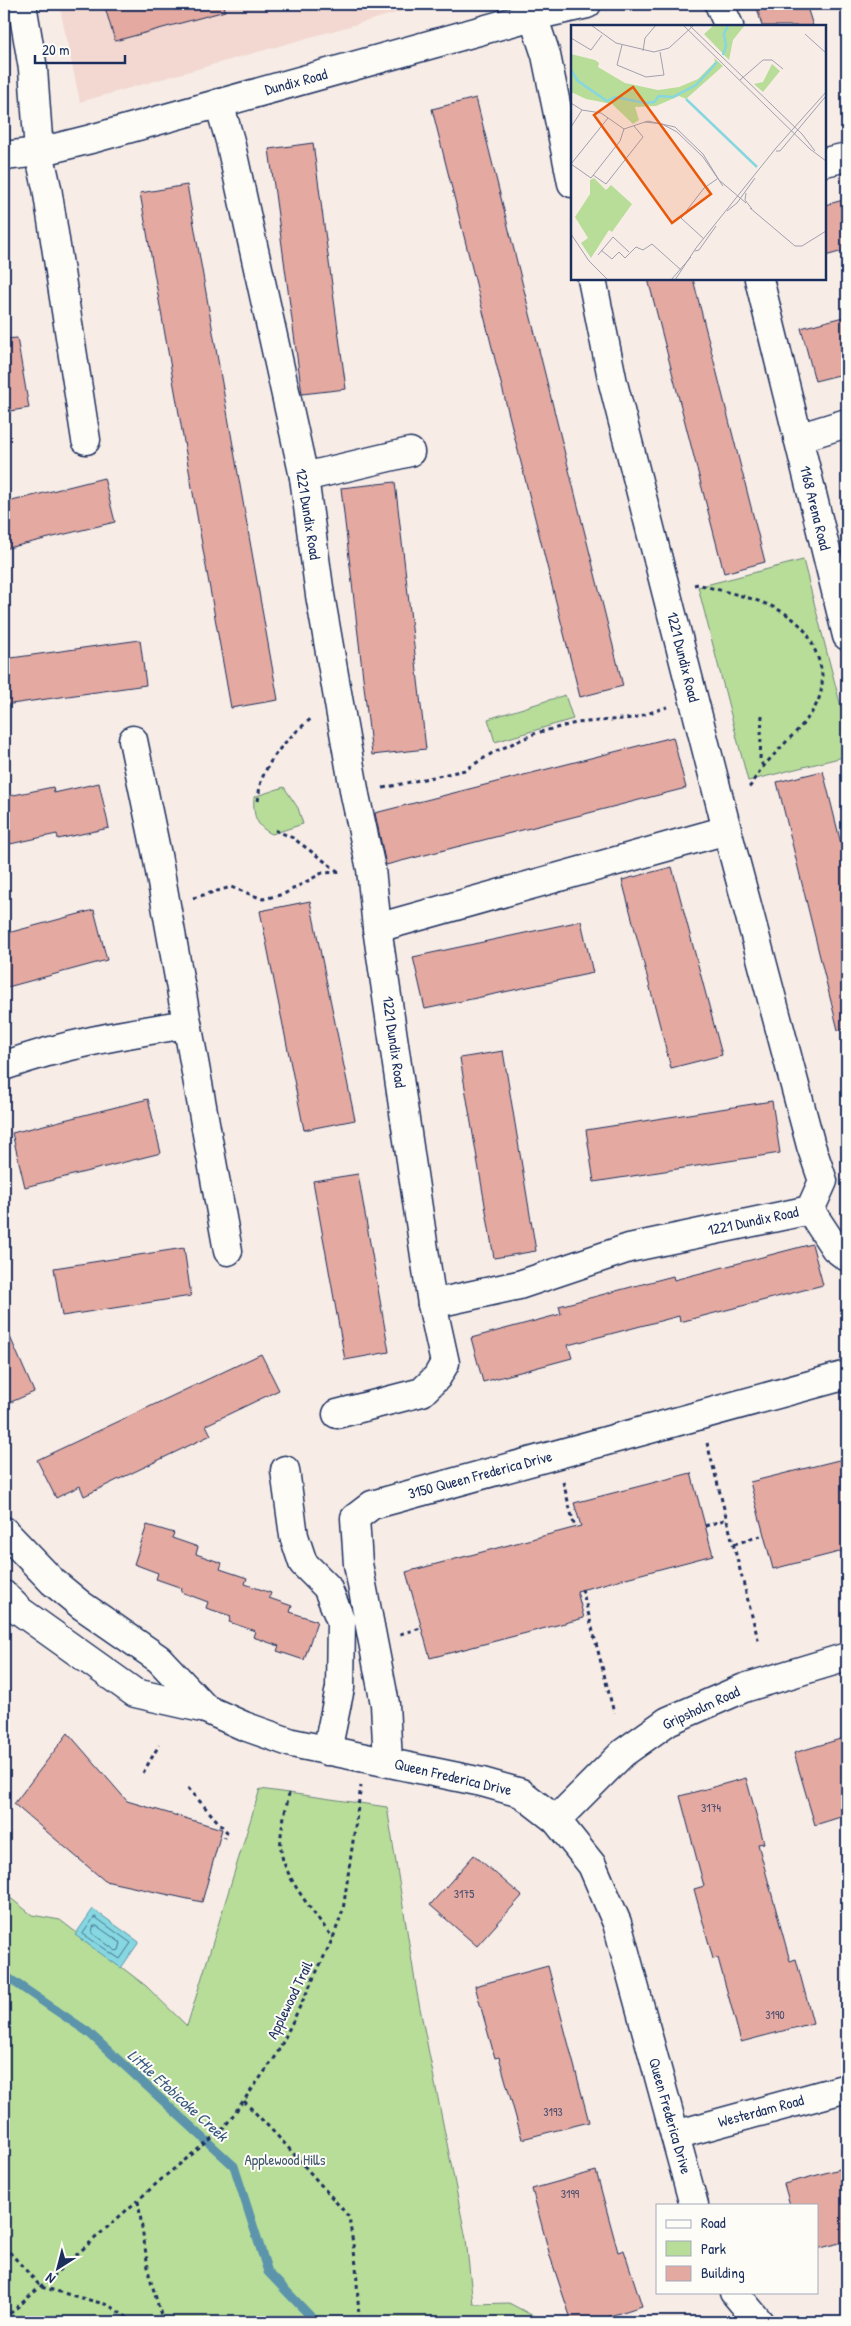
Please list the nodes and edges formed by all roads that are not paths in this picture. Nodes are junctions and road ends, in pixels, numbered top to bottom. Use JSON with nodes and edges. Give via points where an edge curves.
{"nodes":[{"id":1,"x":22,"y":4,"type":"edge"},
{"id":2,"x":587,"y":4,"type":"edge"},
{"id":3,"x":719,"y":4,"type":"edge"},
{"id":4,"x":533,"y":16,"type":"junction"},
{"id":5,"x":728,"y":25,"type":"edge"},
{"id":6,"x":219,"y":103,"type":"junction"},
{"id":7,"x":39,"y":152,"type":"junction"},
{"id":8,"x":4,"y":156,"type":"edge"},
{"id":9,"x":847,"y":156,"type":"edge"},
{"id":10,"x":826,"y":162,"type":"edge"},
{"id":11,"x":571,"y":178,"type":"edge"},
{"id":12,"x":592,"y":280,"type":"edge"},
{"id":13,"x":758,"y":280,"type":"edge"},
{"id":14,"x":847,"y":423,"type":"edge"},
{"id":15,"x":798,"y":438,"type":"junction"},
{"id":16,"x":86,"y":440,"type":"dead end"},
{"id":17,"x":410,"y":452,"type":"dead end"},
{"id":18,"x":304,"y":477,"type":"junction"},
{"id":19,"x":847,"y":636,"type":"edge"},
{"id":20,"x":133,"y":740,"type":"dead end"},
{"id":21,"x":727,"y":830,"type":"junction"},
{"id":22,"x":377,"y":928,"type":"junction"},
{"id":23,"x":187,"y":1024,"type":"junction"},
{"id":24,"x":4,"y":1066,"type":"edge"},
{"id":25,"x":810,"y":1210,"type":"junction"},
{"id":26,"x":228,"y":1251,"type":"dead end"},
{"id":27,"x":847,"y":1257,"type":"edge"},
{"id":28,"x":432,"y":1304,"type":"junction"},
{"id":29,"x":847,"y":1375,"type":"edge"},
{"id":30,"x":336,"y":1414,"type":"dead end"},
{"id":31,"x":285,"y":1470,"type":"dead end"},
{"id":32,"x":4,"y":1532,"type":"edge"},
{"id":33,"x":4,"y":1595,"type":"edge"},
{"id":34,"x":847,"y":1657,"type":"edge"},
{"id":35,"x":206,"y":1708,"type":"junction"},
{"id":36,"x":328,"y":1751,"type":"junction"},
{"id":37,"x":376,"y":1760,"type":"junction"},
{"id":38,"x":556,"y":1820,"type":"junction"},
{"id":39,"x":847,"y":2088,"type":"edge"},
{"id":40,"x":675,"y":2135,"type":"junction"},
{"id":41,"x":694,"y":2204,"type":"edge"},
{"id":42,"x":736,"y":2294,"type":"edge"},
{"id":43,"x":759,"y":2322,"type":"edge"}],
"edges":[{"from":1,"to":7,"type":"street","via":[[33,69]]},
{"from":2,"to":4,"type":"street","name":"Dundix Road"},
{"from":3,"to":5,"type":"street"},
{"from":4,"to":6,"type":"street","name":"Dundix Road"},
{"from":4,"to":11,"type":"street","via":[[546,55]]},
{"from":6,"to":7,"type":"street","name":"Dundix Road"},
{"from":6,"to":18,"type":"street","name":"1221 Dundix Road","via":[[230,140]]},
{"from":7,"to":8,"type":"street","name":"Dundix Road"},
{"from":7,"to":16,"type":"street"},
{"from":9,"to":10,"type":"street"},
{"from":12,"to":21,"type":"street","name":"1221 Dundix Road","via":[[613,383]]},
{"from":13,"to":15,"type":"street","name":"1168 Arena Road"},
{"from":14,"to":15,"type":"street"},
{"from":15,"to":19,"type":"street","name":"1168 Arena Road"},
{"from":17,"to":18,"type":"street"},
{"from":18,"to":22,"type":"street","name":"1221 Dundix Road","via":[[320,595],[371,869]]},
{"from":20,"to":23,"type":"street"},
{"from":21,"to":22,"type":"street"},
{"from":21,"to":25,"type":"street","name":"1221 Dundix Road","via":[[823,1181]]},
{"from":22,"to":28,"type":"street","name":"1221 Dundix Road"},
{"from":23,"to":24,"type":"street","via":[[44,1051]]},
{"from":23,"to":26,"type":"street"},
{"from":25,"to":27,"type":"street","via":[[835,1248]]},
{"from":25,"to":28,"type":"street","name":"1221 Dundix Road","via":[[629,1248],[519,1285]]},
{"from":28,"to":30,"type":"street","name":"1221 Dundix Road","via":[[445,1363],[436,1378],[422,1392]]},
{"from":29,"to":37,"type":"street","name":"3150 Queen Frederica Drive","via":[[372,1505],[355,1518],[358,1564],[385,1704]]},
{"from":31,"to":36,"type":"street","via":[[294,1536],[303,1563],[327,1587],[342,1621],[340,1688]]},
{"from":32,"to":35,"type":"street","name":"Queen Frederica Drive","via":[[53,1582],[81,1605],[159,1659]]},
{"from":33,"to":35,"type":"street","name":"Queen Frederica Drive","via":[[27,1617],[135,1693]]},
{"from":34,"to":38,"type":"street","name":"Gripsholm Road","via":[[744,1688],[668,1720],[623,1753]]},
{"from":35,"to":36,"type":"street","name":"Queen Frederica Drive","via":[[292,1743]]},
{"from":36,"to":37,"type":"street","name":"Queen Frederica Drive"},
{"from":37,"to":38,"type":"street","name":"Queen Frederica Drive","via":[[521,1793]]},
{"from":38,"to":40,"type":"street","name":"Queen Frederica Drive","via":[[592,1865],[617,1923]]},
{"from":39,"to":40,"type":"street","name":"Westerdam Road"},
{"from":40,"to":41,"type":"street","name":"Queen Frederica Drive"},
{"from":42,"to":43,"type":"street"}]}
